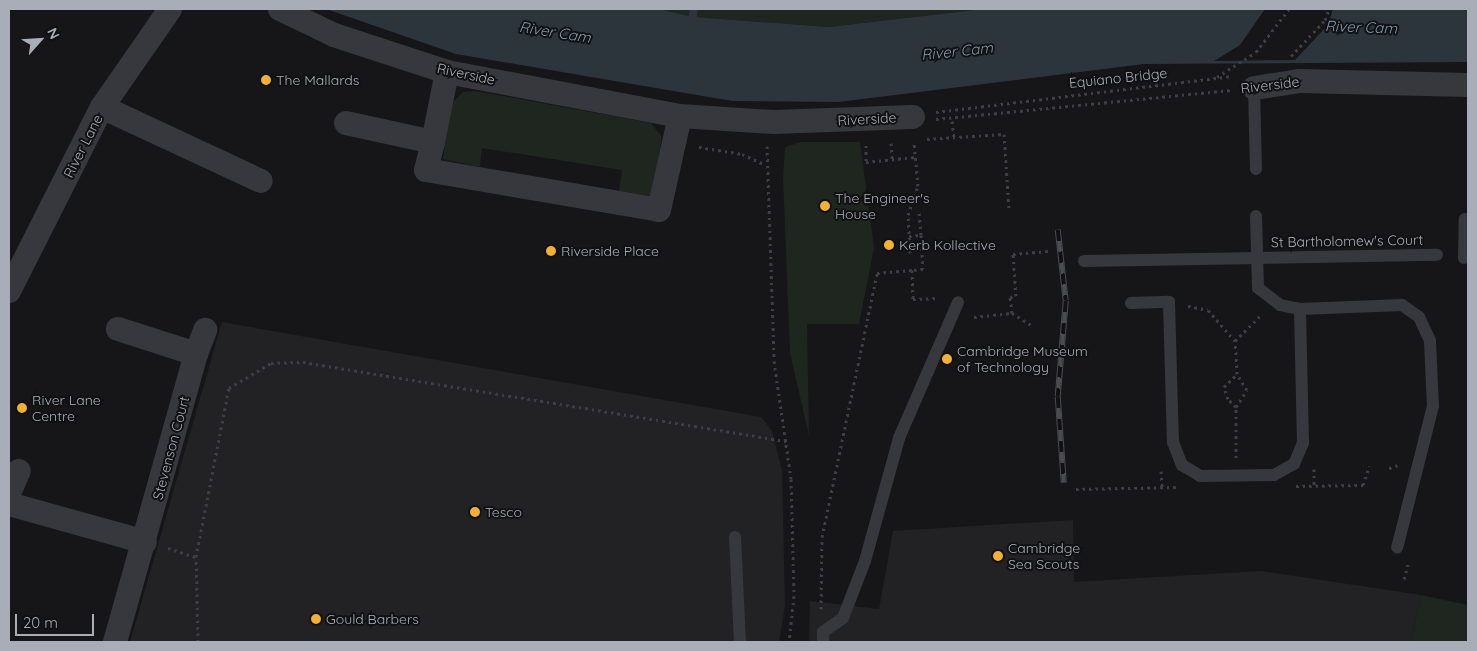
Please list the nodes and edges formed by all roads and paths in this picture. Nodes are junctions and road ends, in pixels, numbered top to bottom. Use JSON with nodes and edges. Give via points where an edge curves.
{"nodes":[{"id":1,"x":170,"y":9,"type":"edge"},
{"id":2,"x":280,"y":9,"type":"edge"},
{"id":3,"x":1289,"y":9,"type":"edge"},
{"id":4,"x":1329,"y":9,"type":"edge"},
{"id":5,"x":1282,"y":62,"type":"dead end"},
{"id":6,"x":447,"y":72,"type":"junction"},
{"id":7,"x":1215,"y":79,"type":"junction"},
{"id":8,"x":1248,"y":82,"type":"junction"},
{"id":9,"x":1468,"y":85,"type":"edge"},
{"id":10,"x":102,"y":107,"type":"junction"},
{"id":11,"x":680,"y":116,"type":"junction"},
{"id":12,"x":913,"y":117,"type":"junction"},
{"id":13,"x":952,"y":120,"type":"junction"},
{"id":14,"x":346,"y":123,"type":"dead end"},
{"id":15,"x":954,"y":137,"type":"junction"},
{"id":16,"x":900,"y":141,"type":"dead end"},
{"id":17,"x":433,"y":142,"type":"junction"},
{"id":18,"x":890,"y":142,"type":"junction"},
{"id":19,"x":675,"y":143,"type":"junction"},
{"id":20,"x":882,"y":143,"type":"dead end"},
{"id":21,"x":872,"y":144,"type":"dead end"},
{"id":22,"x":915,"y":157,"type":"junction"},
{"id":23,"x":892,"y":159,"type":"junction"},
{"id":24,"x":1256,"y":169,"type":"dead end"},
{"id":25,"x":261,"y":181,"type":"dead end"},
{"id":26,"x":1009,"y":210,"type":"dead end"},
{"id":27,"x":919,"y":212,"type":"dead end"},
{"id":28,"x":1256,"y":216,"type":"dead end"},
{"id":29,"x":1465,"y":219,"type":"dead end"},
{"id":30,"x":921,"y":235,"type":"junction"},
{"id":31,"x":909,"y":236,"type":"junction"},
{"id":32,"x":1048,"y":251,"type":"dead end"},
{"id":33,"x":910,"y":253,"type":"dead end"},
{"id":34,"x":1437,"y":255,"type":"dead end"},
{"id":35,"x":1257,"y":258,"type":"junction"},
{"id":36,"x":1464,"y":258,"type":"dead end"},
{"id":37,"x":1084,"y":261,"type":"dead end"},
{"id":38,"x":912,"y":270,"type":"junction"},
{"id":39,"x":9,"y":291,"type":"edge"},
{"id":40,"x":913,"y":299,"type":"dead end"},
{"id":41,"x":958,"y":302,"type":"dead end"},
{"id":42,"x":1131,"y":303,"type":"dead end"},
{"id":43,"x":1300,"y":309,"type":"junction"},
{"id":44,"x":1208,"y":310,"type":"dead end"},
{"id":45,"x":1264,"y":313,"type":"dead end"},
{"id":46,"x":1012,"y":314,"type":"junction"},
{"id":47,"x":951,"y":318,"type":"junction"},
{"id":48,"x":1034,"y":327,"type":"dead end"},
{"id":49,"x":118,"y":329,"type":"dead end"},
{"id":50,"x":205,"y":330,"type":"dead end"},
{"id":51,"x":1235,"y":341,"type":"junction"},
{"id":52,"x":196,"y":354,"type":"junction"},
{"id":53,"x":1236,"y":374,"type":"junction"},
{"id":54,"x":1236,"y":407,"type":"junction"},
{"id":55,"x":789,"y":442,"type":"junction"},
{"id":56,"x":1314,"y":457,"type":"dead end"},
{"id":57,"x":1236,"y":461,"type":"dead end"},
{"id":58,"x":1405,"y":463,"type":"dead end"},
{"id":59,"x":1389,"y":468,"type":"dead end"},
{"id":60,"x":19,"y":471,"type":"dead end"},
{"id":61,"x":1314,"y":486,"type":"dead end"},
{"id":62,"x":9,"y":493,"type":"edge"},
{"id":63,"x":9,"y":504,"type":"edge"},
{"id":64,"x":734,"y":537,"type":"dead end"},
{"id":65,"x":145,"y":542,"type":"junction"},
{"id":66,"x":1397,"y":548,"type":"dead end"},
{"id":67,"x":1409,"y":560,"type":"dead end"},
{"id":68,"x":1404,"y":579,"type":"dead end"},
{"id":69,"x":823,"y":637,"type":"edge"},
{"id":70,"x":115,"y":642,"type":"edge"},
{"id":71,"x":198,"y":642,"type":"edge"},
{"id":72,"x":740,"y":642,"type":"edge"},
{"id":73,"x":789,"y":642,"type":"edge"}],
"edges":[{"from":1,"to":10,"type":"street","name":"River Lane"},
{"from":2,"to":6,"type":"street","name":"Riverside","via":[[334,36]]},
{"from":3,"to":7,"type":"path","name":"Equiano Bridge","via":[[1256,52]]},
{"from":4,"to":5,"type":"path","via":[[1308,40]]},
{"from":6,"to":11,"type":"street","name":"Riverside"},
{"from":6,"to":17,"type":"street"},
{"from":7,"to":8,"type":"path","name":"Equiano Bridge"},
{"from":7,"to":12,"type":"path","name":"Equiano Bridge","via":[[1024,100]]},
{"from":8,"to":9,"type":"street","name":"Riverside","via":[[1300,80]]},
{"from":8,"to":13,"type":"path","name":"Riverside"},
{"from":8,"to":24,"type":"lane"},
{"from":10,"to":25,"type":"street"},
{"from":10,"to":39,"type":"street","name":"River Lane"},
{"from":11,"to":12,"type":"street","name":"Riverside","via":[[774,122]]},
{"from":11,"to":19,"type":"street"},
{"from":12,"to":13,"type":"path","name":"Riverside"},
{"from":13,"to":15,"type":"path"},
{"from":14,"to":17,"type":"street"},
{"from":15,"to":22,"type":"path","via":[[914,140]]},
{"from":15,"to":26,"type":"path","via":[[1004,134]]},
{"from":16,"to":18,"type":"path"},
{"from":17,"to":19,"type":"street","via":[[426,170],[659,210]]},
{"from":18,"to":20,"type":"path"},
{"from":18,"to":23,"type":"path"},
{"from":19,"to":55,"type":"path","via":[[742,154],[766,165],[773,206],[774,361]]},
{"from":21,"to":23,"type":"path","via":[[864,145],[866,162]]},
{"from":22,"to":23,"type":"path"},
{"from":22,"to":31,"type":"path","via":[[918,186],[908,215]]},
{"from":27,"to":30,"type":"path"},
{"from":28,"to":35,"type":"lane","name":"St Bartholomew's Court"},
{"from":29,"to":36,"type":"lane"},
{"from":30,"to":31,"type":"path"},
{"from":30,"to":38,"type":"path","via":[[923,269]]},
{"from":31,"to":33,"type":"path"},
{"from":32,"to":46,"type":"path","via":[[1013,254],[1016,296],[1010,297]]},
{"from":34,"to":35,"type":"lane","name":"St Bartholomew's Court"},
{"from":35,"to":37,"type":"lane","name":"St Bartholomew's Court"},
{"from":35,"to":43,"type":"lane","name":"St Bartholomew's Court","via":[[1258,288],[1280,305]]},
{"from":38,"to":40,"type":"path"},
{"from":38,"to":69,"type":"path","via":[[877,273],[822,538],[819,580]]},
{"from":41,"to":47,"type":"lane"},
{"from":42,"to":43,"type":"lane","via":[[1169,302],[1173,442],[1182,465],[1200,476],[1274,475],[1294,464],[1303,443]]},
{"from":43,"to":66,"type":"lane","name":"St Bartholomew's Court","via":[[1402,305],[1420,317],[1430,340],[1430,422]]},
{"from":44,"to":51,"type":"path"},
{"from":45,"to":51,"type":"path"},
{"from":46,"to":47,"type":"path"},
{"from":46,"to":48,"type":"path"},
{"from":47,"to":69,"type":"lane","via":[[899,438],[865,561],[843,618]]},
{"from":49,"to":52,"type":"street"},
{"from":50,"to":52,"type":"street","name":"Stevenson Court"},
{"from":51,"to":53,"type":"path"},
{"from":52,"to":65,"type":"street","name":"Stevenson Court"},
{"from":53,"to":54,"type":"path","via":[[1247,390]]},
{"from":53,"to":54,"type":"path","via":[[1224,387],[1228,400]]},
{"from":54,"to":57,"type":"path"},
{"from":55,"to":71,"type":"path","via":[[303,362],[271,362],[229,388],[194,572]]},
{"from":55,"to":73,"type":"path","via":[[794,596]]},
{"from":56,"to":61,"type":"path"},
{"from":58,"to":59,"type":"path"},
{"from":60,"to":62,"type":"street"},
{"from":63,"to":65,"type":"street"},
{"from":64,"to":72,"type":"lane"},
{"from":65,"to":70,"type":"street","name":"Stevenson Court"},
{"from":67,"to":68,"type":"path"}]}
